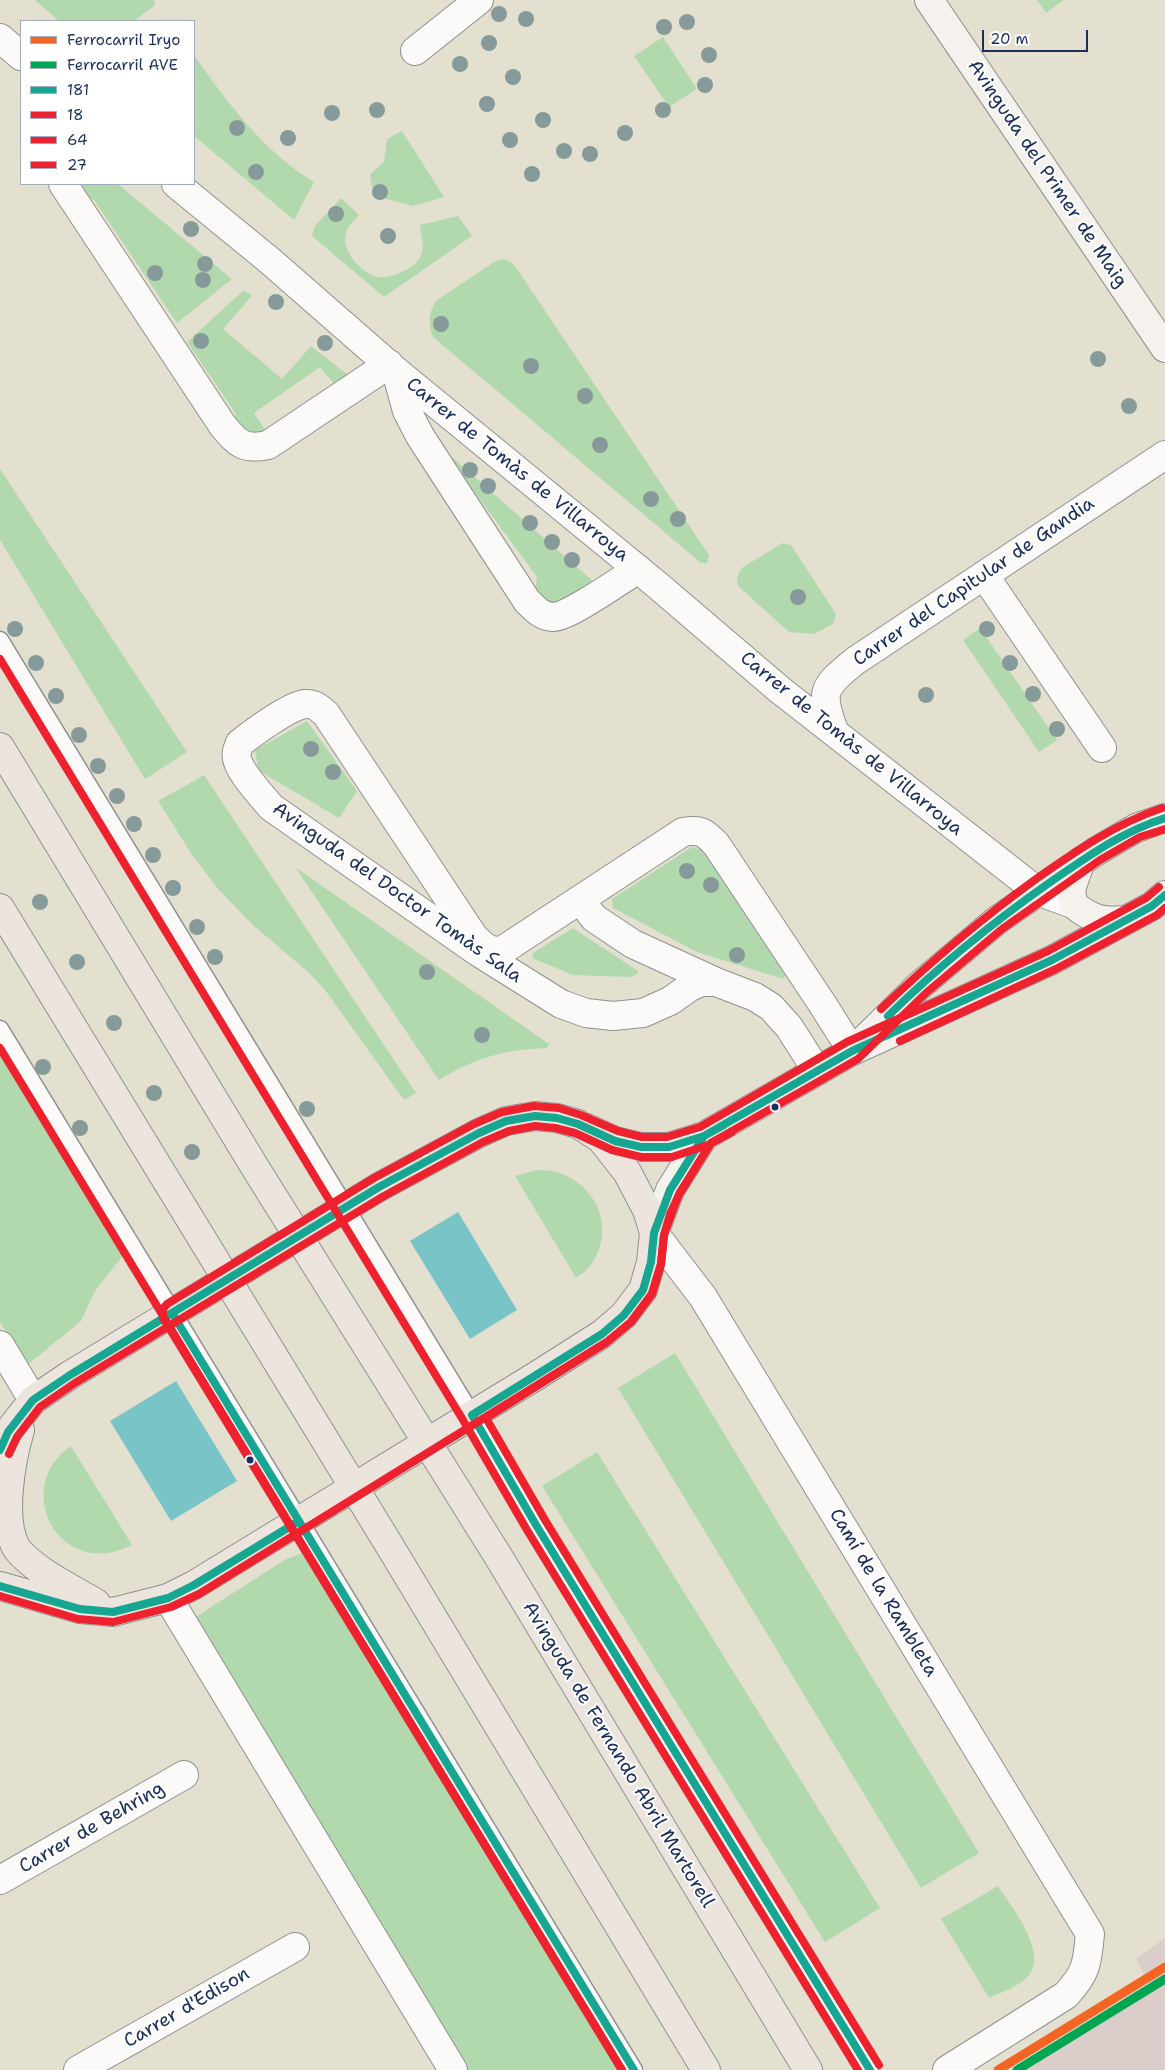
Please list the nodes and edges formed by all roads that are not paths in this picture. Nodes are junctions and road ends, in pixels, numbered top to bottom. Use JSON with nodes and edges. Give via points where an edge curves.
{"nodes":[{"id":1,"x":478,"y":0,"type":"edge"},
{"id":2,"x":929,"y":0,"type":"edge"},
{"id":3,"x":0,"y":38,"type":"edge"},
{"id":4,"x":415,"y":51,"type":"dead end"},
{"id":5,"x":20,"y":55,"type":"edge"},
{"id":6,"x":64,"y":185,"type":"edge"},
{"id":7,"x":177,"y":185,"type":"edge"},
{"id":8,"x":1165,"y":348,"type":"edge"},
{"id":9,"x":392,"y":368,"type":"junction"},
{"id":10,"x":1165,"y":455,"type":"edge"},
{"id":11,"x":638,"y":569,"type":"junction"},
{"id":12,"x":984,"y":574,"type":"junction"},
{"id":13,"x":0,"y":640,"type":"edge"},
{"id":14,"x":834,"y":733,"type":"junction"},
{"id":15,"x":0,"y":747,"type":"edge"},
{"id":16,"x":1102,"y":748,"type":"dead end"},
{"id":17,"x":1165,"y":818,"type":"edge"},
{"id":18,"x":1136,"y":828,"type":"junction"},
{"id":19,"x":1165,"y":830,"type":"edge"},
{"id":20,"x":1081,"y":861,"type":"junction"},
{"id":21,"x":1037,"y":891,"type":"junction"},
{"id":22,"x":1165,"y":894,"type":"edge"},
{"id":23,"x":580,"y":900,"type":"junction"},
{"id":24,"x":1073,"y":904,"type":"junction"},
{"id":25,"x":0,"y":908,"type":"edge"},
{"id":26,"x":1124,"y":920,"type":"junction"},
{"id":27,"x":716,"y":982,"type":"junction"},
{"id":28,"x":0,"y":1028,"type":"edge"},
{"id":29,"x":852,"y":1052,"type":"junction"},
{"id":30,"x":817,"y":1071,"type":"junction"},
{"id":31,"x":578,"y":1124,"type":"junction"},
{"id":32,"x":704,"y":1136,"type":"junction"},
{"id":33,"x":345,"y":1207,"type":"junction"},
{"id":34,"x":654,"y":1233,"type":"junction"},
{"id":35,"x":298,"y":1236,"type":"junction"},
{"id":36,"x":227,"y":1280,"type":"junction"},
{"id":37,"x":172,"y":1313,"type":"junction"},
{"id":38,"x":0,"y":1345,"type":"edge"},
{"id":39,"x":30,"y":1403,"type":"junction"},
{"id":40,"x":472,"y":1415,"type":"junction"},
{"id":41,"x":427,"y":1442,"type":"junction"},
{"id":42,"x":0,"y":1450,"type":"edge"},
{"id":43,"x":354,"y":1488,"type":"junction"},
{"id":44,"x":299,"y":1521,"type":"junction"},
{"id":45,"x":0,"y":1586,"type":"edge"},
{"id":46,"x":168,"y":1598,"type":"junction"},
{"id":47,"x":113,"y":1612,"type":"junction"},
{"id":48,"x":184,"y":1775,"type":"dead end"},
{"id":49,"x":0,"y":1880,"type":"edge"},
{"id":50,"x":295,"y":1947,"type":"dead end"},
{"id":51,"x":869,"y":2068,"type":"edge"},
{"id":52,"x":78,"y":2070,"type":"edge"},
{"id":53,"x":453,"y":2070,"type":"edge"},
{"id":54,"x":634,"y":2070,"type":"edge"},
{"id":55,"x":706,"y":2070,"type":"edge"},
{"id":56,"x":808,"y":2070,"type":"edge"},
{"id":57,"x":947,"y":2070,"type":"edge"}],
"edges":[{"from":1,"to":4,"type":"street"},
{"from":2,"to":8,"type":"main road","name":"Avinguda del Primer de Maig"},
{"from":3,"to":5,"type":"street"},
{"from":6,"to":9,"type":"street","name":"Carrer de Tomàs de Villarroya","via":[[236,442],[253,448],[268,445]]},
{"from":7,"to":9,"type":"street","name":"Carrer de Tomàs de Villarroya"},
{"from":9,"to":11,"type":"street","name":"Carrer de Tomàs de Villarroya"},
{"from":9,"to":11,"type":"street","name":"Carrer de Tomàs de Villarroya","via":[[407,411],[420,436],[527,601],[542,615],[555,618],[568,612]]},
{"from":10,"to":12,"type":"street","name":"Carrer del Capitular de Gandia"},
{"from":11,"to":14,"type":"street","name":"Carrer de Tomàs de Villarroya"},
{"from":12,"to":14,"type":"street","name":"Carrer del Capitular de Gandia","via":[[834,678],[825,692],[826,712]]},
{"from":12,"to":16,"type":"street"},
{"from":13,"to":33,"type":"lane"},
{"from":14,"to":21,"type":"street","name":"Carrer de Tomàs de Villarroya"},
{"from":15,"to":35,"type":"main road"},
{"from":17,"to":18,"type":"main road"},
{"from":18,"to":19,"type":"main road"},
{"from":18,"to":20,"type":"main road"},
{"from":20,"to":21,"type":"main road"},
{"from":20,"to":24,"type":"main road","via":[[1071,889]]},
{"from":21,"to":24,"type":"street","name":"Carrer de Tomàs de Villarroya"},
{"from":21,"to":29,"type":"main road","via":[[919,986]]},
{"from":22,"to":26,"type":"main road","via":[[1152,906]]},
{"from":23,"to":27,"type":"street","via":[[594,918],[633,944]]},
{"from":23,"to":27,"type":"street","name":"Avinguda del Doctor Tomàs Sala","via":[[495,952],[474,937],[326,714],[316,706],[294,707],[240,743],[236,753],[238,763],[271,807],[478,952],[561,1004],[586,1014],[644,1013],[701,982]]},
{"from":23,"to":29,"type":"street","name":"Avinguda del Doctor Tomàs Sala","via":[[684,832],[697,830],[708,835]]},
{"from":24,"to":26,"type":"main road","via":[[1094,918]]},
{"from":25,"to":36,"type":"main road"},
{"from":26,"to":29,"type":"main road","via":[[1052,960]]},
{"from":27,"to":30,"type":"street","via":[[771,1007],[789,1027]]},
{"from":28,"to":37,"type":"lane"},
{"from":29,"to":30,"type":"main road"},
{"from":30,"to":32,"type":"main road"},
{"from":31,"to":32,"type":"main road","via":[[615,1141],[641,1147],[669,1147]]},
{"from":31,"to":33,"type":"main road","via":[[535,1116],[506,1121]]},
{"from":31,"to":34,"type":"main road","via":[[601,1139],[627,1172],[647,1210]]},
{"from":32,"to":34,"type":"main road","via":[[670,1190]]},
{"from":33,"to":35,"type":"main road"},
{"from":33,"to":40,"type":"lane"},
{"from":34,"to":40,"type":"main road","via":[[651,1262],[642,1290],[624,1314],[602,1334]]},
{"from":34,"to":57,"type":"street","name":"Camí de la Rambleta","via":[[702,1297],[1090,1934],[1087,1963],[1080,1980],[1066,1995]]},
{"from":35,"to":36,"type":"main road"},
{"from":35,"to":41,"type":"main road","name":"Avinguda de Fernando Abril Martorell"},
{"from":36,"to":37,"type":"main road"},
{"from":36,"to":43,"type":"main road"},
{"from":37,"to":39,"type":"main road"},
{"from":37,"to":44,"type":"lane"},
{"from":38,"to":39,"type":"street"},
{"from":39,"to":42,"type":"main road","via":[[8,1432]]},
{"from":39,"to":47,"type":"main road","via":[[10,1465],[5,1520],[16,1548],[44,1573]]},
{"from":40,"to":41,"type":"main road"},
{"from":40,"to":51,"type":"lane","via":[[536,1526]]},
{"from":41,"to":43,"type":"main road"},
{"from":41,"to":56,"type":"main road","name":"Avinguda de Fernando Abril Martorell"},
{"from":43,"to":44,"type":"main road"},
{"from":43,"to":55,"type":"main road"},
{"from":44,"to":46,"type":"main road"},
{"from":44,"to":54,"type":"lane"},
{"from":45,"to":47,"type":"main road","via":[[80,1609]]},
{"from":46,"to":47,"type":"main road"},
{"from":46,"to":53,"type":"street"},
{"from":48,"to":49,"type":"street","name":"Carrer de Behring"},
{"from":50,"to":52,"type":"street","name":"Carrer d'Edison"}]}
